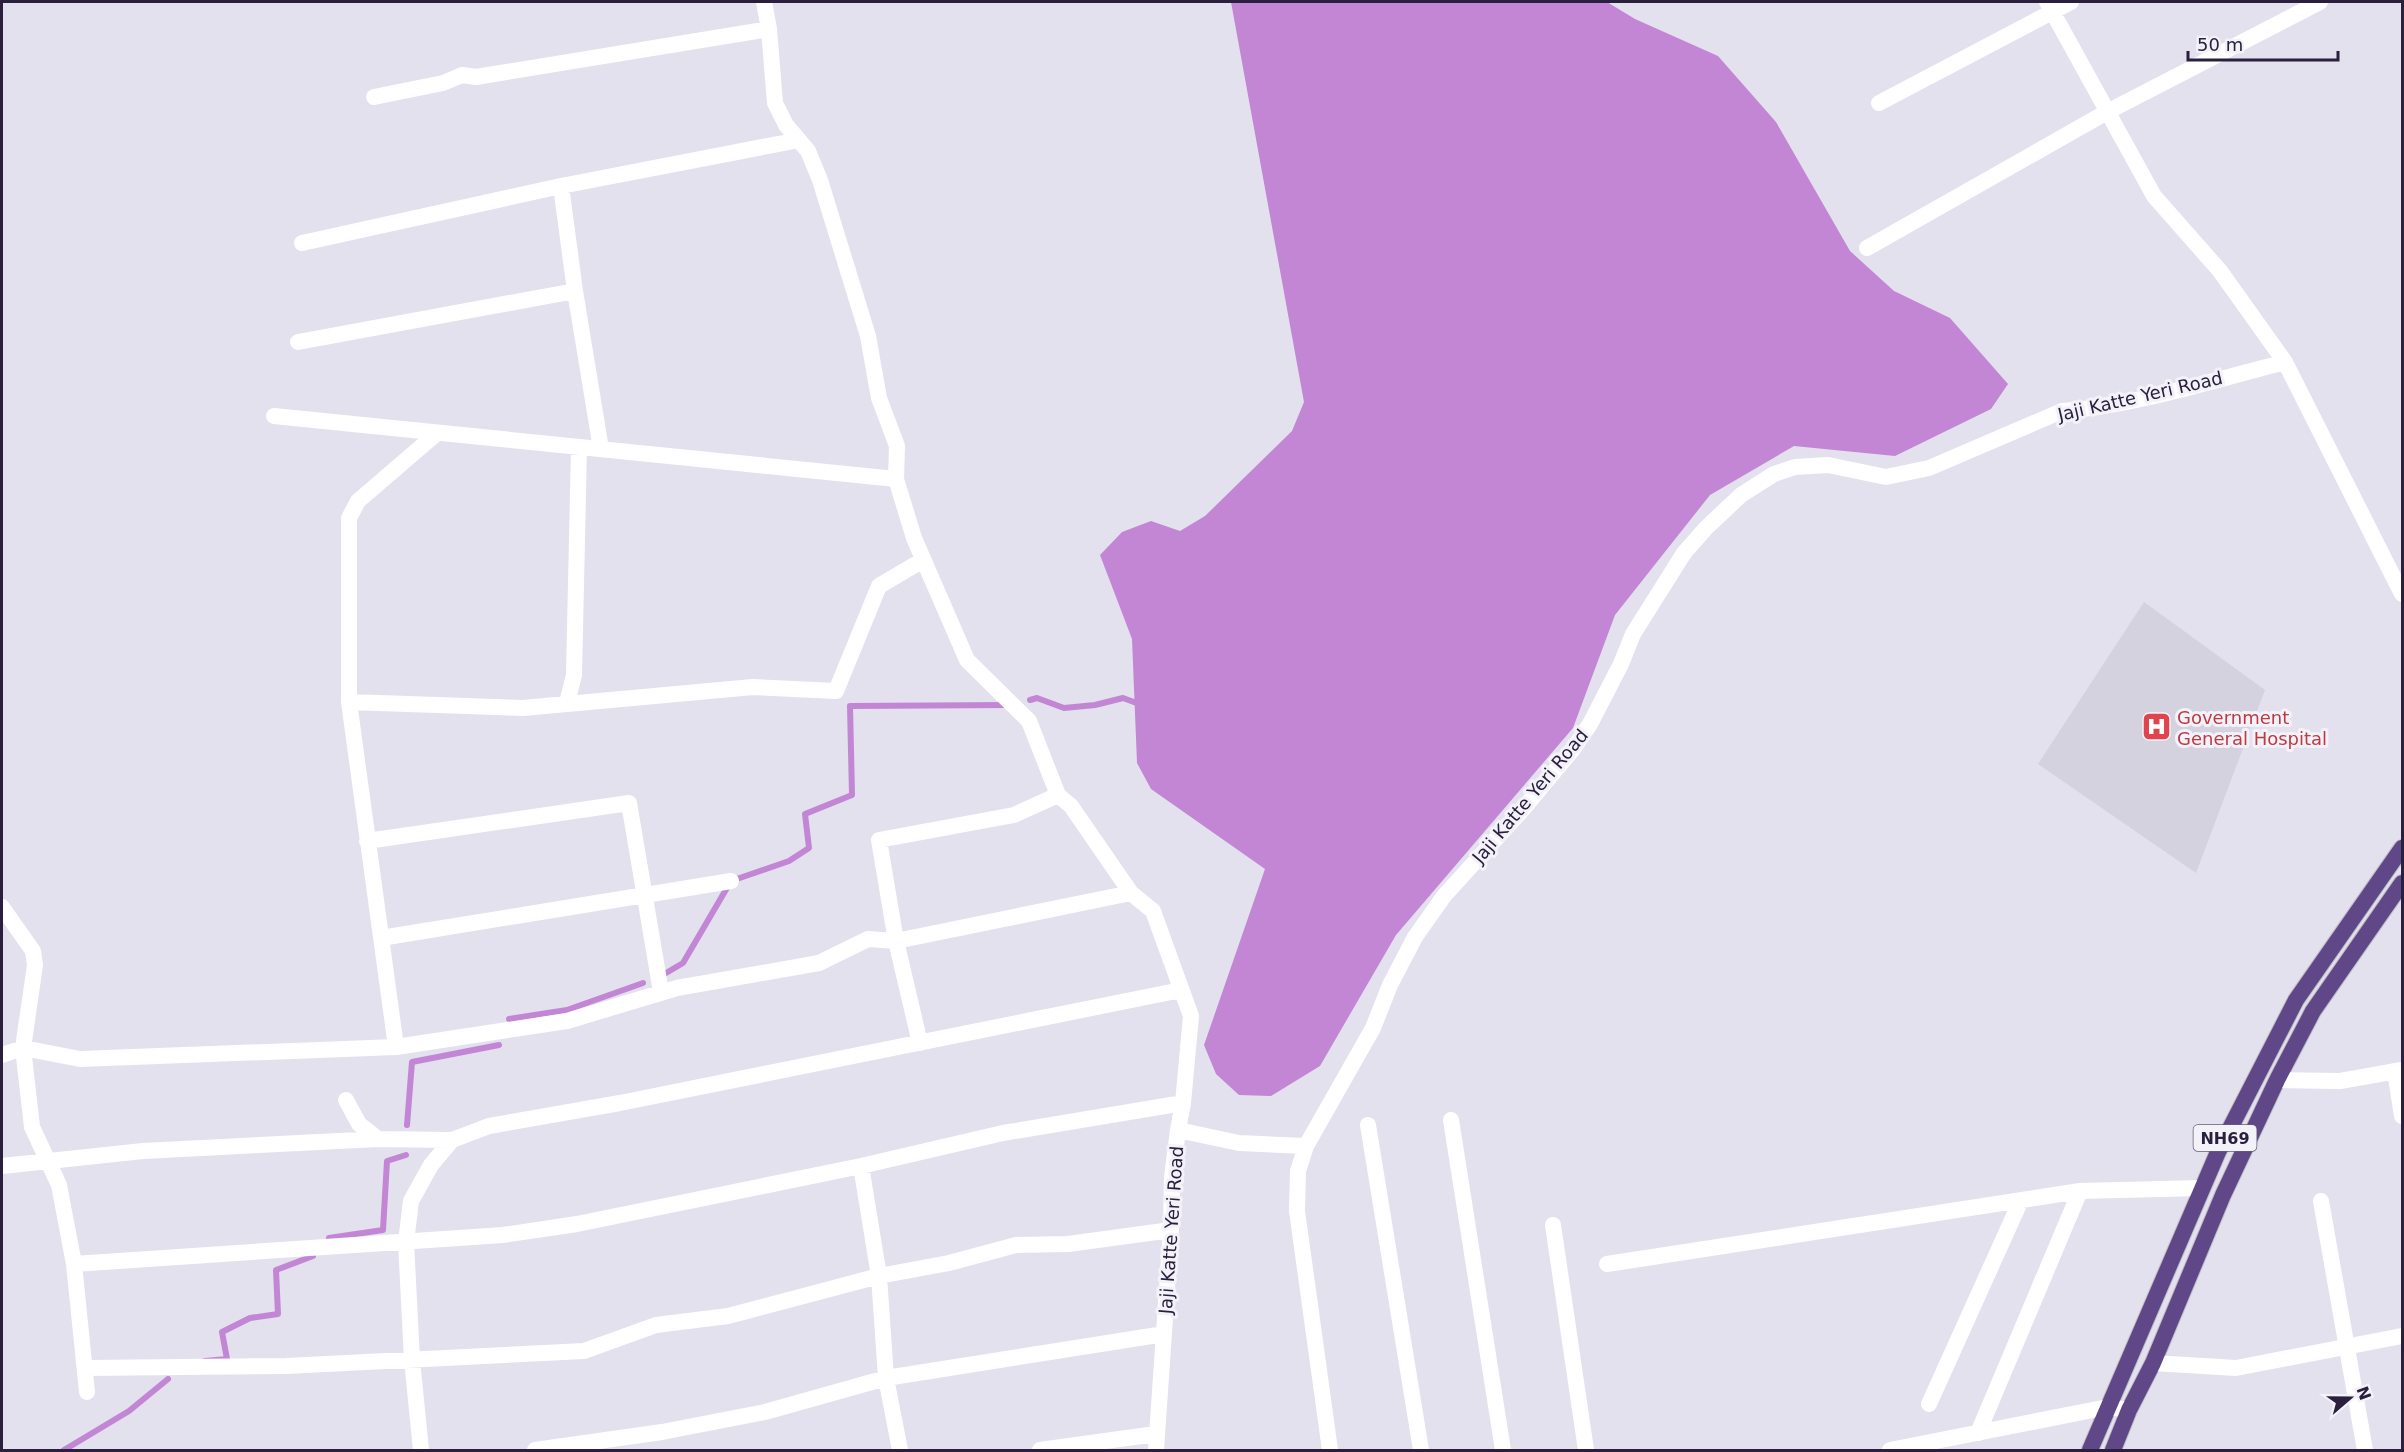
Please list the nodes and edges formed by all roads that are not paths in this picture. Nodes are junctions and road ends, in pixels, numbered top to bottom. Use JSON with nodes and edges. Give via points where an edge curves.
{"nodes":[{"id":1,"x":764,"y":2,"type":"edge"},
{"id":2,"x":2072,"y":2,"type":"edge"},
{"id":3,"x":2320,"y":2,"type":"edge"},
{"id":4,"x":2050,"y":6,"type":"edge"},
{"id":5,"x":769,"y":29,"type":"junction"},
{"id":6,"x":374,"y":98,"type":"dead end"},
{"id":7,"x":1879,"y":103,"type":"dead end"},
{"id":8,"x":2107,"y":112,"type":"junction"},
{"id":9,"x":799,"y":140,"type":"junction"},
{"id":10,"x":561,"y":186,"type":"junction"},
{"id":11,"x":302,"y":243,"type":"dead end"},
{"id":12,"x":1868,"y":248,"type":"dead end"},
{"id":13,"x":575,"y":291,"type":"junction"},
{"id":14,"x":298,"y":342,"type":"dead end"},
{"id":15,"x":2284,"y":362,"type":"junction"},
{"id":16,"x":274,"y":416,"type":"dead end"},
{"id":17,"x":436,"y":434,"type":"junction"},
{"id":18,"x":579,"y":447,"type":"junction"},
{"id":19,"x":602,"y":449,"type":"junction"},
{"id":20,"x":896,"y":479,"type":"junction"},
{"id":21,"x":923,"y":560,"type":"junction"},
{"id":22,"x":2403,"y":594,"type":"edge"},
{"id":23,"x":349,"y":702,"type":"junction"},
{"id":24,"x":567,"y":703,"type":"junction"},
{"id":25,"x":1058,"y":795,"type":"junction"},
{"id":26,"x":368,"y":841,"type":"junction"},
{"id":27,"x":2403,"y":848,"type":"edge"},
{"id":28,"x":731,"y":881,"type":"dead end"},
{"id":29,"x":2403,"y":883,"type":"edge"},
{"id":30,"x":1131,"y":893,"type":"junction"},
{"id":31,"x":646,"y":895,"type":"junction"},
{"id":32,"x":2,"y":907,"type":"edge"},
{"id":33,"x":381,"y":938,"type":"junction"},
{"id":34,"x":896,"y":941,"type":"junction"},
{"id":35,"x":1181,"y":990,"type":"junction"},
{"id":36,"x":662,"y":992,"type":"junction"},
{"id":37,"x":920,"y":1043,"type":"junction"},
{"id":38,"x":396,"y":1047,"type":"junction"},
{"id":39,"x":23,"y":1048,"type":"junction"},
{"id":40,"x":2,"y":1055,"type":"edge"},
{"id":41,"x":2399,"y":1071,"type":"edge"},
{"id":42,"x":2277,"y":1080,"type":"junction"},
{"id":43,"x":346,"y":1100,"type":"dead end"},
{"id":44,"x":1183,"y":1103,"type":"junction"},
{"id":45,"x":2403,"y":1116,"type":"edge"},
{"id":46,"x":1451,"y":1120,"type":"dead end"},
{"id":47,"x":1368,"y":1125,"type":"dead end"},
{"id":48,"x":1178,"y":1130,"type":"junction"},
{"id":49,"x":378,"y":1139,"type":"junction"},
{"id":50,"x":452,"y":1140,"type":"junction"},
{"id":51,"x":1306,"y":1146,"type":"junction"},
{"id":52,"x":47,"y":1160,"type":"junction"},
{"id":53,"x":2,"y":1166,"type":"edge"},
{"id":54,"x":861,"y":1166,"type":"junction"},
{"id":55,"x":2202,"y":1188,"type":"junction"},
{"id":56,"x":2080,"y":1191,"type":"junction"},
{"id":57,"x":2021,"y":1200,"type":"junction"},
{"id":58,"x":2321,"y":1201,"type":"dead end"},
{"id":59,"x":1553,"y":1225,"type":"dead end"},
{"id":60,"x":1172,"y":1230,"type":"junction"},
{"id":61,"x":406,"y":1242,"type":"junction"},
{"id":62,"x":74,"y":1264,"type":"junction"},
{"id":63,"x":1607,"y":1264,"type":"dead end"},
{"id":64,"x":879,"y":1276,"type":"junction"},
{"id":65,"x":1164,"y":1334,"type":"junction"},
{"id":66,"x":2403,"y":1336,"type":"edge"},
{"id":67,"x":2346,"y":1346,"type":"junction"},
{"id":68,"x":412,"y":1360,"type":"junction"},
{"id":69,"x":2153,"y":1363,"type":"junction"},
{"id":70,"x":85,"y":1368,"type":"junction"},
{"id":71,"x":886,"y":1378,"type":"junction"},
{"id":72,"x":87,"y":1392,"type":"dead end"},
{"id":73,"x":1929,"y":1404,"type":"dead end"},
{"id":74,"x":2108,"y":1407,"type":"junction"},
{"id":75,"x":2129,"y":1410,"type":"junction"},
{"id":76,"x":1978,"y":1433,"type":"junction"},
{"id":77,"x":1156,"y":1442,"type":"edge"},
{"id":78,"x":565,"y":1449,"type":"edge"},
{"id":79,"x":421,"y":1450,"type":"edge"},
{"id":80,"x":535,"y":1450,"type":"edge"},
{"id":81,"x":900,"y":1450,"type":"edge"},
{"id":82,"x":1040,"y":1450,"type":"edge"},
{"id":83,"x":1330,"y":1450,"type":"edge"},
{"id":84,"x":1421,"y":1450,"type":"edge"},
{"id":85,"x":1503,"y":1450,"type":"edge"},
{"id":86,"x":1586,"y":1450,"type":"edge"},
{"id":87,"x":1890,"y":1450,"type":"edge"},
{"id":88,"x":2090,"y":1450,"type":"edge"},
{"id":89,"x":2113,"y":1450,"type":"edge"},
{"id":90,"x":2365,"y":1450,"type":"edge"}],
"edges":[{"from":1,"to":5,"type":"street"},
{"from":2,"to":4,"type":"street"},
{"from":3,"to":8,"type":"street"},
{"from":4,"to":7,"type":"street"},
{"from":4,"to":8,"type":"street"},
{"from":5,"to":6,"type":"street","via":[[476,77],[462,75]]},
{"from":5,"to":9,"type":"street","via":[[775,103]]},
{"from":8,"to":12,"type":"street"},
{"from":8,"to":15,"type":"street","via":[[2154,196],[2220,271]]},
{"from":9,"to":10,"type":"street"},
{"from":9,"to":20,"type":"street","via":[[820,180],[868,336],[879,398],[897,446]]},
{"from":10,"to":11,"type":"street"},
{"from":10,"to":13,"type":"street"},
{"from":13,"to":14,"type":"street"},
{"from":13,"to":19,"type":"street"},
{"from":15,"to":22,"type":"street"},
{"from":15,"to":51,"type":"street","name":"Jaji Katte Yeri Road","via":[[2138,398],[2062,411],[1929,468],[1886,477],[1828,465],[1795,467],[1774,474],[1741,495],[1684,553],[1633,634],[1590,724],[1573,749],[1444,896],[1415,937],[1373,1028]]},
{"from":16,"to":17,"type":"street"},
{"from":17,"to":18,"type":"street"},
{"from":17,"to":23,"type":"street","via":[[358,501],[349,518]]},
{"from":18,"to":19,"type":"street"},
{"from":18,"to":24,"type":"street","via":[[574,675]]},
{"from":19,"to":20,"type":"street"},
{"from":20,"to":21,"type":"street"},
{"from":21,"to":24,"type":"street","via":[[879,586],[836,691],[753,687]]},
{"from":21,"to":25,"type":"street","via":[[967,660],[1029,721]]},
{"from":23,"to":24,"type":"street","via":[[523,708]]},
{"from":23,"to":26,"type":"street"},
{"from":25,"to":30,"type":"street","via":[[1071,806]]},
{"from":25,"to":34,"type":"street","via":[[1014,815],[879,840]]},
{"from":26,"to":31,"type":"street","via":[[629,803]]},
{"from":26,"to":33,"type":"street"},
{"from":27,"to":55,"type":"highway","number":"NH69","via":[[2296,1000]]},
{"from":28,"to":31,"type":"street"},
{"from":29,"to":42,"type":"highway","number":"NH69","via":[[2313,1011]]},
{"from":30,"to":34,"type":"street"},
{"from":30,"to":35,"type":"street","via":[[1153,911]]},
{"from":31,"to":33,"type":"street"},
{"from":31,"to":36,"type":"street"},
{"from":32,"to":39,"type":"street","via":[[33,951],[35,965]]},
{"from":33,"to":38,"type":"street"},
{"from":34,"to":36,"type":"street","via":[[868,939],[819,963]]},
{"from":34,"to":37,"type":"street"},
{"from":35,"to":37,"type":"street"},
{"from":35,"to":44,"type":"street","via":[[1191,1016]]},
{"from":36,"to":38,"type":"street","via":[[567,1021]]},
{"from":37,"to":50,"type":"street","via":[[489,1126]]},
{"from":38,"to":39,"type":"street","via":[[80,1059]]},
{"from":39,"to":40,"type":"street"},
{"from":39,"to":52,"type":"street","via":[[32,1127]]},
{"from":41,"to":42,"type":"street","via":[[2340,1080]]},
{"from":41,"to":45,"type":"street"},
{"from":42,"to":69,"type":"highway","number":"NH69","via":[[2223,1195]]},
{"from":43,"to":49,"type":"street","via":[[359,1124]]},
{"from":44,"to":48,"type":"street"},
{"from":44,"to":54,"type":"street","via":[[1003,1133]]},
{"from":46,"to":85,"type":"street"},
{"from":47,"to":84,"type":"street"},
{"from":48,"to":51,"type":"street","name":"Jaji Katte Yeri Road","via":[[1239,1143]]},
{"from":48,"to":60,"type":"street","name":"Jaji Katte Yeri Road","via":[[1172,1177]]},
{"from":49,"to":50,"type":"street"},
{"from":49,"to":52,"type":"street"},
{"from":50,"to":61,"type":"street","via":[[431,1165],[411,1201]]},
{"from":51,"to":83,"type":"street","via":[[1298,1171],[1297,1211]]},
{"from":52,"to":53,"type":"street"},
{"from":52,"to":62,"type":"street","via":[[59,1185]]},
{"from":54,"to":61,"type":"street","via":[[578,1224],[503,1235]]},
{"from":54,"to":64,"type":"street"},
{"from":55,"to":56,"type":"street"},
{"from":55,"to":74,"type":"highway","number":"NH69"},
{"from":56,"to":57,"type":"street"},
{"from":56,"to":76,"type":"street"},
{"from":57,"to":63,"type":"street"},
{"from":57,"to":73,"type":"street"},
{"from":58,"to":67,"type":"street"},
{"from":59,"to":86,"type":"street"},
{"from":60,"to":64,"type":"street","via":[[1068,1244],[1016,1245]]},
{"from":60,"to":65,"type":"street","name":"Jaji Katte Yeri Road"},
{"from":61,"to":62,"type":"street"},
{"from":61,"to":68,"type":"street"},
{"from":62,"to":70,"type":"street"},
{"from":64,"to":68,"type":"street","via":[[728,1316],[656,1325],[584,1351]]},
{"from":64,"to":71,"type":"street"},
{"from":65,"to":71,"type":"street"},
{"from":65,"to":77,"type":"street","name":"Jaji Katte Yeri Road"},
{"from":66,"to":67,"type":"street"},
{"from":67,"to":69,"type":"street","via":[[2236,1368]]},
{"from":67,"to":90,"type":"street"},
{"from":68,"to":70,"type":"street"},
{"from":68,"to":79,"type":"street"},
{"from":69,"to":75,"type":"highway","number":"NH69"},
{"from":70,"to":72,"type":"street"},
{"from":71,"to":78,"type":"street","via":[[765,1412]]},
{"from":71,"to":81,"type":"street"},
{"from":74,"to":75,"type":"street"},
{"from":74,"to":76,"type":"street"},
{"from":74,"to":88,"type":"highway","number":"NH69"},
{"from":75,"to":89,"type":"highway","number":"NH69"},
{"from":76,"to":87,"type":"street"},
{"from":77,"to":82,"type":"street"},
{"from":78,"to":80,"type":"street"}]}
